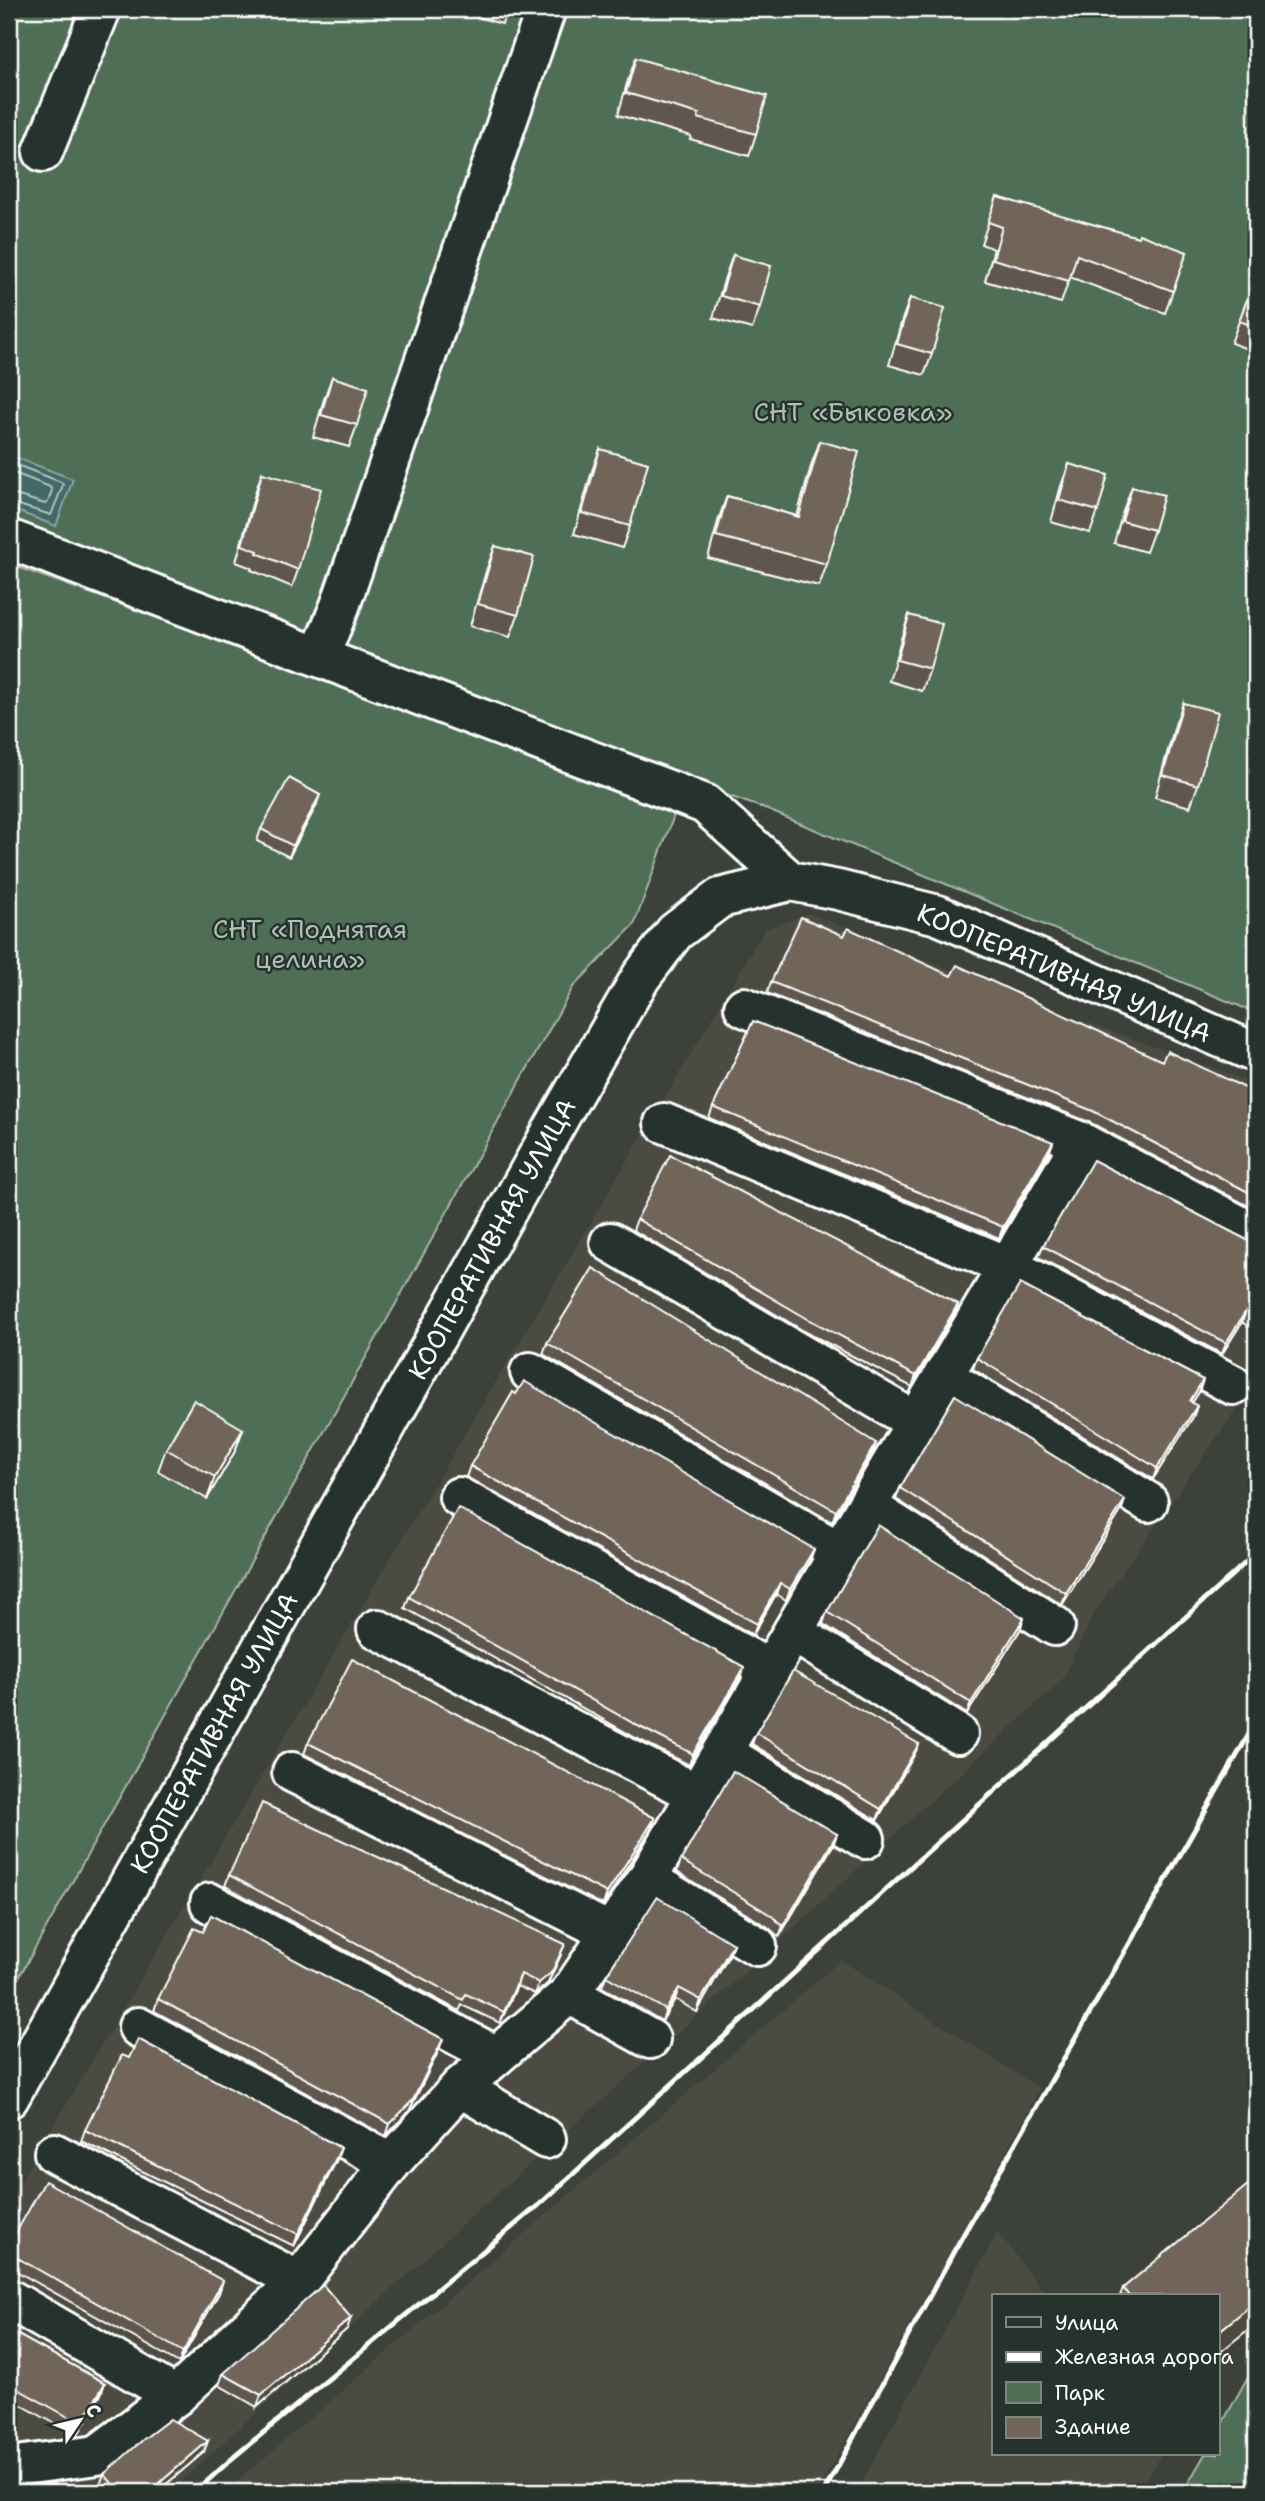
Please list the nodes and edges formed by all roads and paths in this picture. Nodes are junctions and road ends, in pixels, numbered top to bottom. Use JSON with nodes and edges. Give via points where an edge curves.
{"nodes":[{"id":1,"x":101,"y":9,"type":"edge"},
{"id":2,"x":546,"y":9,"type":"edge"},
{"id":3,"x":43,"y":152,"type":"dead end"},
{"id":4,"x":9,"y":539,"type":"edge"},
{"id":5,"x":319,"y":657,"type":"junction"},
{"id":6,"x":790,"y":881,"type":"junction"},
{"id":7,"x":744,"y":1007,"type":"dead end"},
{"id":8,"x":1256,"y":1053,"type":"edge"},
{"id":9,"x":664,"y":1123,"type":"dead end"},
{"id":10,"x":1081,"y":1142,"type":"junction"},
{"id":11,"x":1256,"y":1234,"type":"edge"},
{"id":12,"x":610,"y":1242,"type":"dead end"},
{"id":13,"x":1008,"y":1266,"type":"junction"},
{"id":14,"x":530,"y":1372,"type":"dead end"},
{"id":15,"x":943,"y":1376,"type":"junction"},
{"id":16,"x":1233,"y":1385,"type":"dead end"},
{"id":17,"x":916,"y":1422,"type":"junction"},
{"id":18,"x":459,"y":1497,"type":"dead end"},
{"id":19,"x":1148,"y":1502,"type":"dead end"},
{"id":20,"x":867,"y":1506,"type":"junction"},
{"id":21,"x":840,"y":1552,"type":"junction"},
{"id":22,"x":1055,"y":1626,"type":"dead end"},
{"id":23,"x":377,"y":1629,"type":"dead end"},
{"id":24,"x":793,"y":1632,"type":"junction"},
{"id":25,"x":770,"y":1670,"type":"junction"},
{"id":26,"x":958,"y":1734,"type":"dead end"},
{"id":27,"x":722,"y":1752,"type":"junction"},
{"id":28,"x":292,"y":1772,"type":"dead end"},
{"id":29,"x":697,"y":1794,"type":"junction"},
{"id":30,"x":865,"y":1839,"type":"dead end"},
{"id":31,"x":647,"y":1879,"type":"junction"},
{"id":32,"x":210,"y":1903,"type":"dead end"},
{"id":33,"x":611,"y":1933,"type":"junction"},
{"id":34,"x":757,"y":1946,"type":"dead end"},
{"id":35,"x":569,"y":1994,"type":"junction"},
{"id":36,"x":138,"y":2027,"type":"dead end"},
{"id":37,"x":650,"y":2039,"type":"dead end"},
{"id":38,"x":496,"y":2056,"type":"junction"},
{"id":39,"x":460,"y":2087,"type":"junction"},
{"id":40,"x":9,"y":2098,"type":"edge"},
{"id":41,"x":546,"y":2139,"type":"dead end"},
{"id":42,"x":54,"y":2153,"type":"dead end"},
{"id":43,"x":391,"y":2163,"type":"junction"},
{"id":44,"x":299,"y":2281,"type":"junction"},
{"id":45,"x":9,"y":2299,"type":"edge"},
{"id":46,"x":176,"y":2396,"type":"junction"},
{"id":47,"x":9,"y":2467,"type":"edge"},
{"id":48,"x":9,"y":2474,"type":"edge"},
{"id":49,"x":40,"y":2492,"type":"edge"}],
"edges":[{"from":1,"to":3,"type":"main road"},
{"from":2,"to":5,"type":"main road"},
{"from":4,"to":5,"type":"main road"},
{"from":5,"to":6,"type":"main road","via":[[705,804]]},
{"from":6,"to":8,"type":"main road","name":"КООПЕРАТИВНАЯ УЛИЦА","via":[[938,915]]},
{"from":6,"to":40,"type":"main road","name":"КООПЕРАТИВНАЯ УЛИЦА","via":[[720,898],[675,932],[641,977]]},
{"from":7,"to":10,"type":"main road"},
{"from":9,"to":13,"type":"main road"},
{"from":10,"to":11,"type":"main road"},
{"from":10,"to":13,"type":"main road"},
{"from":12,"to":17,"type":"main road"},
{"from":13,"to":15,"type":"main road"},
{"from":13,"to":16,"type":"main road"},
{"from":14,"to":21,"type":"main road"},
{"from":15,"to":17,"type":"main road"},
{"from":15,"to":19,"type":"main road"},
{"from":17,"to":20,"type":"main road"},
{"from":18,"to":25,"type":"main road"},
{"from":20,"to":21,"type":"main road"},
{"from":20,"to":22,"type":"main road"},
{"from":21,"to":24,"type":"main road"},
{"from":23,"to":29,"type":"main road"},
{"from":24,"to":25,"type":"main road"},
{"from":24,"to":26,"type":"main road"},
{"from":25,"to":27,"type":"main road"},
{"from":27,"to":29,"type":"main road"},
{"from":27,"to":30,"type":"main road"},
{"from":28,"to":33,"type":"main road"},
{"from":29,"to":31,"type":"main road"},
{"from":31,"to":33,"type":"main road"},
{"from":31,"to":34,"type":"main road"},
{"from":32,"to":38,"type":"main road"},
{"from":33,"to":35,"type":"main road"},
{"from":35,"to":37,"type":"main road"},
{"from":35,"to":38,"type":"main road"},
{"from":36,"to":43,"type":"main road"},
{"from":38,"to":39,"type":"main road"},
{"from":39,"to":41,"type":"main road"},
{"from":39,"to":43,"type":"main road"},
{"from":42,"to":44,"type":"main road"},
{"from":43,"to":44,"type":"main road"},
{"from":44,"to":46,"type":"main road"},
{"from":45,"to":46,"type":"main road"},
{"from":46,"to":47,"type":"main road","via":[[97,2455]]},
{"from":48,"to":49,"type":"main road"}]}
